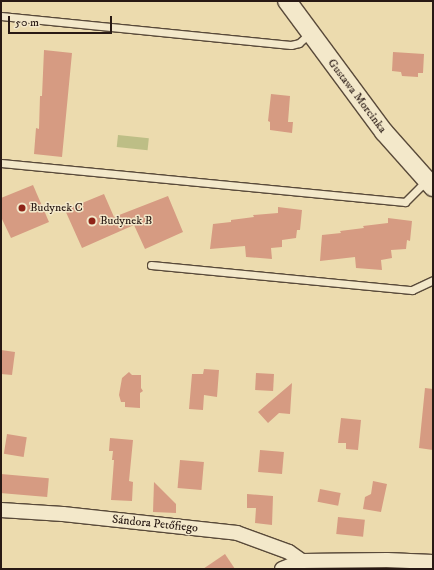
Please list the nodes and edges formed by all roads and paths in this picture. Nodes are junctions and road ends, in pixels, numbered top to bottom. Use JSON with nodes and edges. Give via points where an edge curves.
{"nodes":[{"id":1,"x":287,"y":1,"type":"edge"},
{"id":2,"x":1,"y":16,"type":"edge"},
{"id":3,"x":310,"y":33,"type":"junction"},
{"id":4,"x":1,"y":163,"type":"edge"},
{"id":5,"x":430,"y":184,"type":"edge"},
{"id":6,"x":151,"y":265,"type":"dead end"},
{"id":7,"x":433,"y":280,"type":"edge"},
{"id":8,"x":1,"y":510,"type":"edge"},
{"id":9,"x":302,"y":562,"type":"junction"},
{"id":10,"x":433,"y":562,"type":"edge"},
{"id":11,"x":387,"y":564,"type":"edge"},
{"id":12,"x":282,"y":569,"type":"edge"}],
"edges":[{"from":1,"to":3,"type":"street","name":"Gustawa Morcinka"},
{"from":2,"to":3,"type":"lane","via":[[291,45],[299,43]]},
{"from":3,"to":5,"type":"street","name":"Gustawa Morcinka","via":[[384,132]]},
{"from":4,"to":5,"type":"lane","via":[[405,202]]},
{"from":6,"to":7,"type":"lane","via":[[412,290]]},
{"from":8,"to":9,"type":"street","name":"Sándora Petőfiego","via":[[63,514],[237,533],[289,552]]},
{"from":9,"to":11,"type":"street"},
{"from":9,"to":12,"type":"street"},
{"from":10,"to":11,"type":"street"}]}
